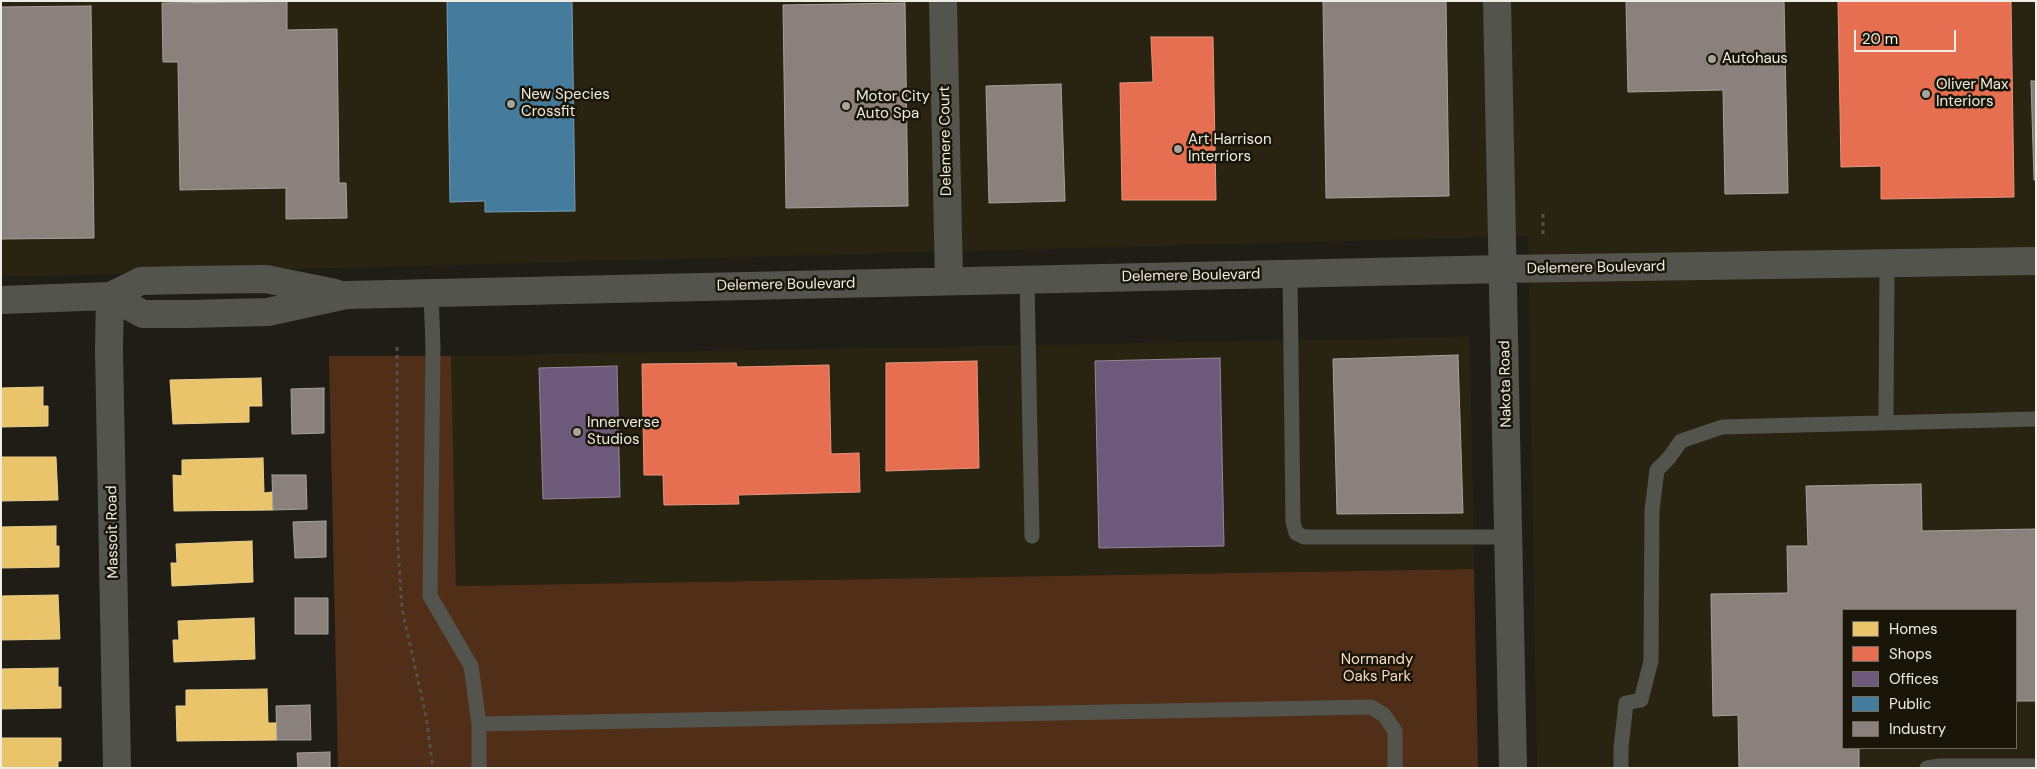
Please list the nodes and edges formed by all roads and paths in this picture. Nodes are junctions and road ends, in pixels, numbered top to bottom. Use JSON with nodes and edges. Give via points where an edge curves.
{"nodes":[{"id":1,"x":943,"y":1,"type":"edge"},
{"id":2,"x":1497,"y":1,"type":"edge"},
{"id":3,"x":1543,"y":214,"type":"dead end"},
{"id":4,"x":1543,"y":237,"type":"dead end"},
{"id":5,"x":2036,"y":261,"type":"edge"},
{"id":6,"x":1887,"y":264,"type":"junction"},
{"id":7,"x":1503,"y":269,"type":"junction"},
{"id":8,"x":1290,"y":274,"type":"junction"},
{"id":9,"x":1027,"y":279,"type":"junction"},
{"id":10,"x":949,"y":281,"type":"junction"},
{"id":11,"x":431,"y":294,"type":"junction"},
{"id":12,"x":110,"y":296,"type":"junction"},
{"id":13,"x":1,"y":300,"type":"edge"},
{"id":14,"x":2036,"y":420,"type":"edge"},
{"id":15,"x":1886,"y":423,"type":"junction"},
{"id":16,"x":1032,"y":536,"type":"dead end"},
{"id":17,"x":1509,"y":537,"type":"junction"},
{"id":18,"x":479,"y":724,"type":"junction"},
{"id":19,"x":2036,"y":766,"type":"edge"},
{"id":20,"x":117,"y":768,"type":"edge"},
{"id":21,"x":479,"y":768,"type":"edge"},
{"id":22,"x":1395,"y":768,"type":"edge"},
{"id":23,"x":1513,"y":768,"type":"edge"},
{"id":24,"x":1621,"y":768,"type":"edge"},
{"id":25,"x":1927,"y":768,"type":"edge"}],
"edges":[{"from":1,"to":10,"type":"street","name":"Delemere Court"},
{"from":2,"to":7,"type":"street","name":"Nakota Road"},
{"from":3,"to":4,"type":"path"},
{"from":5,"to":6,"type":"street","name":"Delemere Boulevard"},
{"from":6,"to":7,"type":"street","name":"Delemere Boulevard"},
{"from":6,"to":15,"type":"lane"},
{"from":7,"to":8,"type":"street","name":"Delemere Boulevard"},
{"from":7,"to":17,"type":"street","name":"Nakota Road"},
{"from":8,"to":9,"type":"street","name":"Delemere Boulevard"},
{"from":8,"to":17,"type":"lane","via":[[1293,522],[1296,533],[1304,537]]},
{"from":9,"to":10,"type":"street","name":"Delemere Boulevard"},
{"from":9,"to":16,"type":"lane"},
{"from":10,"to":11,"type":"street","name":"Delemere Boulevard"},
{"from":11,"to":12,"type":"street","name":"Delemere Boulevard","via":[[346,295],[266,279],[141,281]]},
{"from":11,"to":18,"type":"lane","via":[[430,596],[471,666]]},
{"from":12,"to":13,"type":"street","name":"Delemere Boulevard"},
{"from":12,"to":20,"type":"street","name":"Massoit Road"},
{"from":14,"to":15,"type":"lane"},
{"from":15,"to":24,"type":"lane","via":[[1722,427],[1681,441],[1657,470],[1652,510],[1651,661],[1641,700],[1626,703]]},
{"from":17,"to":23,"type":"street","name":"Nakota Road"},
{"from":18,"to":21,"type":"lane"},
{"from":18,"to":22,"type":"lane","via":[[1371,707],[1384,714],[1395,731]]},
{"from":19,"to":25,"type":"lane"}]}
